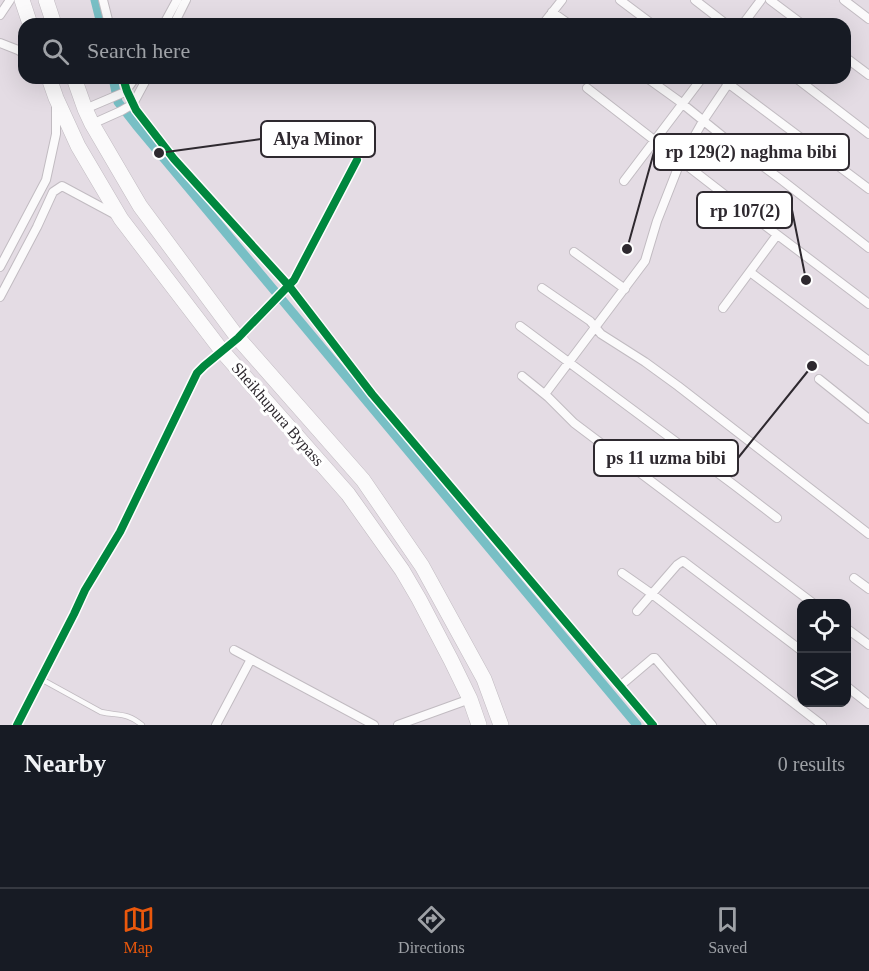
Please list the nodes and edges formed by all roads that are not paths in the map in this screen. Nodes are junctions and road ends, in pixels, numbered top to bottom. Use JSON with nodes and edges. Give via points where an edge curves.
{"nodes":[{"id":1,"x":10,"y":0,"type":"edge"},
{"id":2,"x":22,"y":0,"type":"edge"},
{"id":3,"x":46,"y":0,"type":"edge"},
{"id":4,"x":103,"y":0,"type":"edge"},
{"id":5,"x":177,"y":0,"type":"edge"},
{"id":6,"x":186,"y":0,"type":"edge"},
{"id":7,"x":562,"y":0,"type":"edge"},
{"id":8,"x":620,"y":0,"type":"edge"},
{"id":9,"x":695,"y":0,"type":"edge"},
{"id":10,"x":761,"y":0,"type":"edge"},
{"id":11,"x":770,"y":0,"type":"edge"},
{"id":12,"x":844,"y":0,"type":"edge"},
{"id":13,"x":552,"y":12,"type":"junction"},
{"id":14,"x":0,"y":15,"type":"edge"},
{"id":15,"x":28,"y":18,"type":"edge"},
{"id":16,"x":52,"y":18,"type":"edge"},
{"id":17,"x":108,"y":18,"type":"edge"},
{"id":18,"x":167,"y":18,"type":"edge"},
{"id":19,"x":177,"y":18,"type":"edge"},
{"id":20,"x":548,"y":18,"type":"edge"},
{"id":21,"x":560,"y":18,"type":"edge"},
{"id":22,"x":644,"y":18,"type":"edge"},
{"id":23,"x":718,"y":18,"type":"edge"},
{"id":24,"x":748,"y":18,"type":"edge"},
{"id":25,"x":794,"y":18,"type":"edge"},
{"id":26,"x":869,"y":20,"type":"edge"},
{"id":27,"x":0,"y":43,"type":"edge"},
{"id":28,"x":18,"y":50,"type":"edge"},
{"id":29,"x":851,"y":62,"type":"edge"},
{"id":30,"x":869,"y":75,"type":"edge"},
{"id":31,"x":51,"y":84,"type":"edge"},
{"id":32,"x":76,"y":84,"type":"edge"},
{"id":33,"x":122,"y":84,"type":"edge"},
{"id":34,"x":130,"y":84,"type":"edge"},
{"id":35,"x":143,"y":84,"type":"edge"},
{"id":36,"x":654,"y":84,"type":"edge"},
{"id":37,"x":697,"y":84,"type":"edge"},
{"id":38,"x":722,"y":84,"type":"edge"},
{"id":39,"x":728,"y":84,"type":"edge"},
{"id":40,"x":804,"y":84,"type":"edge"},
{"id":41,"x":587,"y":88,"type":"dead end"},
{"id":42,"x":121,"y":94,"type":"junction"},
{"id":43,"x":56,"y":98,"type":"junction"},
{"id":44,"x":682,"y":104,"type":"junction"},
{"id":45,"x":127,"y":108,"type":"junction"},
{"id":46,"x":85,"y":109,"type":"junction"},
{"id":47,"x":703,"y":121,"type":"junction"},
{"id":48,"x":92,"y":124,"type":"junction"},
{"id":49,"x":869,"y":134,"type":"edge"},
{"id":50,"x":654,"y":140,"type":"junction"},
{"id":51,"x":357,"y":159,"type":"dead end"},
{"id":52,"x":681,"y":160,"type":"junction"},
{"id":53,"x":624,"y":181,"type":"dead end"},
{"id":54,"x":869,"y":189,"type":"edge"},
{"id":55,"x":121,"y":219,"type":"junction"},
{"id":56,"x":777,"y":235,"type":"junction"},
{"id":57,"x":869,"y":248,"type":"edge"},
{"id":58,"x":574,"y":252,"type":"dead end"},
{"id":59,"x":0,"y":267,"type":"edge"},
{"id":60,"x":750,"y":272,"type":"junction"},
{"id":61,"x":289,"y":286,"type":"junction"},
{"id":62,"x":542,"y":288,"type":"dead end"},
{"id":63,"x":625,"y":289,"type":"junction"},
{"id":64,"x":0,"y":297,"type":"edge"},
{"id":65,"x":869,"y":304,"type":"edge"},
{"id":66,"x":723,"y":308,"type":"dead end"},
{"id":67,"x":520,"y":326,"type":"dead end"},
{"id":68,"x":596,"y":327,"type":"junction"},
{"id":69,"x":238,"y":338,"type":"junction"},
{"id":70,"x":222,"y":351,"type":"junction"},
{"id":71,"x":869,"y":361,"type":"edge"},
{"id":72,"x":569,"y":362,"type":"junction"},
{"id":73,"x":522,"y":376,"type":"dead end"},
{"id":74,"x":819,"y":379,"type":"dead end"},
{"id":75,"x":544,"y":394,"type":"junction"},
{"id":76,"x":869,"y":419,"type":"edge"},
{"id":77,"x":777,"y":518,"type":"dead end"},
{"id":78,"x":869,"y":534,"type":"edge"},
{"id":79,"x":622,"y":573,"type":"dead end"},
{"id":80,"x":854,"y":578,"type":"dead end"},
{"id":81,"x":869,"y":589,"type":"edge"},
{"id":82,"x":652,"y":594,"type":"junction"},
{"id":83,"x":809,"y":599,"type":"edge"},
{"id":84,"x":638,"y":611,"type":"dead end"},
{"id":85,"x":851,"y":632,"type":"edge"},
{"id":86,"x":869,"y":645,"type":"edge"},
{"id":87,"x":797,"y":648,"type":"edge"},
{"id":88,"x":234,"y":650,"type":"dead end"},
{"id":89,"x":251,"y":659,"type":"junction"},
{"id":90,"x":41,"y":679,"type":"junction"},
{"id":91,"x":620,"y":686,"type":"junction"},
{"id":92,"x":851,"y":690,"type":"edge"},
{"id":93,"x":470,"y":699,"type":"junction"},
{"id":94,"x":869,"y":704,"type":"edge"},
{"id":95,"x":220,"y":724,"type":"edge"},
{"id":96,"x":17,"y":725,"type":"edge"},
{"id":97,"x":142,"y":725,"type":"edge"},
{"id":98,"x":374,"y":725,"type":"edge"},
{"id":99,"x":398,"y":725,"type":"edge"},
{"id":100,"x":479,"y":725,"type":"edge"},
{"id":101,"x":501,"y":725,"type":"edge"},
{"id":102,"x":653,"y":725,"type":"edge"},
{"id":103,"x":712,"y":725,"type":"edge"},
{"id":104,"x":822,"y":725,"type":"edge"}],
"edges":[{"from":1,"to":14,"type":"street"},
{"from":2,"to":15,"type":"highway"},
{"from":3,"to":16,"type":"highway"},
{"from":4,"to":17,"type":"street"},
{"from":5,"to":18,"type":"street"},
{"from":6,"to":19,"type":"street"},
{"from":7,"to":13,"type":"street"},
{"from":8,"to":22,"type":"street"},
{"from":9,"to":23,"type":"street"},
{"from":10,"to":24,"type":"street"},
{"from":11,"to":25,"type":"street"},
{"from":12,"to":26,"type":"street"},
{"from":13,"to":20,"type":"street"},
{"from":13,"to":21,"type":"street"},
{"from":27,"to":28,"type":"street"},
{"from":29,"to":30,"type":"street"},
{"from":31,"to":43,"type":"highway","name":"Sheikhupura Bypass"},
{"from":32,"to":46,"type":"highway","name":"Sheikhupura Bypass"},
{"from":33,"to":42,"type":"street"},
{"from":34,"to":42,"type":"street"},
{"from":35,"to":45,"type":"street"},
{"from":36,"to":44,"type":"street"},
{"from":37,"to":44,"type":"street"},
{"from":38,"to":47,"type":"street"},
{"from":39,"to":54,"type":"street"},
{"from":40,"to":49,"type":"street"},
{"from":41,"to":50,"type":"street"},
{"from":42,"to":45,"type":"street"},
{"from":42,"to":46,"type":"street"},
{"from":43,"to":55,"type":"highway","name":"Sheikhupura Bypass","via":[[78,146]]},
{"from":43,"to":59,"type":"street","via":[[56,134],[46,180]]},
{"from":44,"to":47,"type":"street"},
{"from":44,"to":50,"type":"street"},
{"from":45,"to":48,"type":"street"},
{"from":45,"to":61,"type":"street","via":[[136,110],[174,159]]},
{"from":46,"to":48,"type":"highway","name":"Sheikhupura Bypass"},
{"from":47,"to":52,"type":"street"},
{"from":47,"to":57,"type":"street"},
{"from":48,"to":69,"type":"highway","name":"Sheikhupura Bypass","via":[[140,206]]},
{"from":50,"to":52,"type":"street"},
{"from":50,"to":53,"type":"street"},
{"from":51,"to":61,"type":"street"},
{"from":52,"to":56,"type":"street"},
{"from":52,"to":63,"type":"street","via":[[645,261]]},
{"from":55,"to":64,"type":"street","via":[[62,186],[53,192]]},
{"from":55,"to":70,"type":"highway","name":"Sheikhupura Bypass"},
{"from":56,"to":60,"type":"street"},
{"from":56,"to":65,"type":"street"},
{"from":58,"to":63,"type":"street"},
{"from":60,"to":66,"type":"street"},
{"from":60,"to":71,"type":"street"},
{"from":61,"to":69,"type":"street"},
{"from":61,"to":91,"type":"street","via":[[372,394]]},
{"from":62,"to":68,"type":"street"},
{"from":63,"to":68,"type":"street"},
{"from":67,"to":72,"type":"street"},
{"from":68,"to":72,"type":"street"},
{"from":68,"to":78,"type":"street"},
{"from":69,"to":70,"type":"street"},
{"from":69,"to":101,"type":"highway","name":"Sheikhupura Bypass","via":[[370,489],[422,566],[484,679]]},
{"from":70,"to":90,"type":"street","via":[[197,373],[120,532],[85,590]]},
{"from":70,"to":93,"type":"highway","name":"Sheikhupura Bypass","via":[[340,485],[402,570]]},
{"from":72,"to":75,"type":"street"},
{"from":72,"to":77,"type":"street"},
{"from":73,"to":75,"type":"street"},
{"from":74,"to":76,"type":"street"},
{"from":75,"to":83,"type":"street","via":[[574,423]]},
{"from":79,"to":82,"type":"street"},
{"from":80,"to":81,"type":"street"},
{"from":82,"to":84,"type":"street"},
{"from":82,"to":87,"type":"street","via":[[683,561]]},
{"from":82,"to":104,"type":"street"},
{"from":85,"to":86,"type":"street"},
{"from":88,"to":89,"type":"street"},
{"from":89,"to":95,"type":"street"},
{"from":89,"to":98,"type":"street"},
{"from":90,"to":96,"type":"street"},
{"from":90,"to":97,"type":"lane","via":[[101,712],[122,714]]},
{"from":91,"to":102,"type":"street"},
{"from":91,"to":103,"type":"street","via":[[655,658]]},
{"from":92,"to":94,"type":"street"},
{"from":93,"to":99,"type":"street"},
{"from":93,"to":100,"type":"highway","name":"Sheikhupura Bypass"}]}
